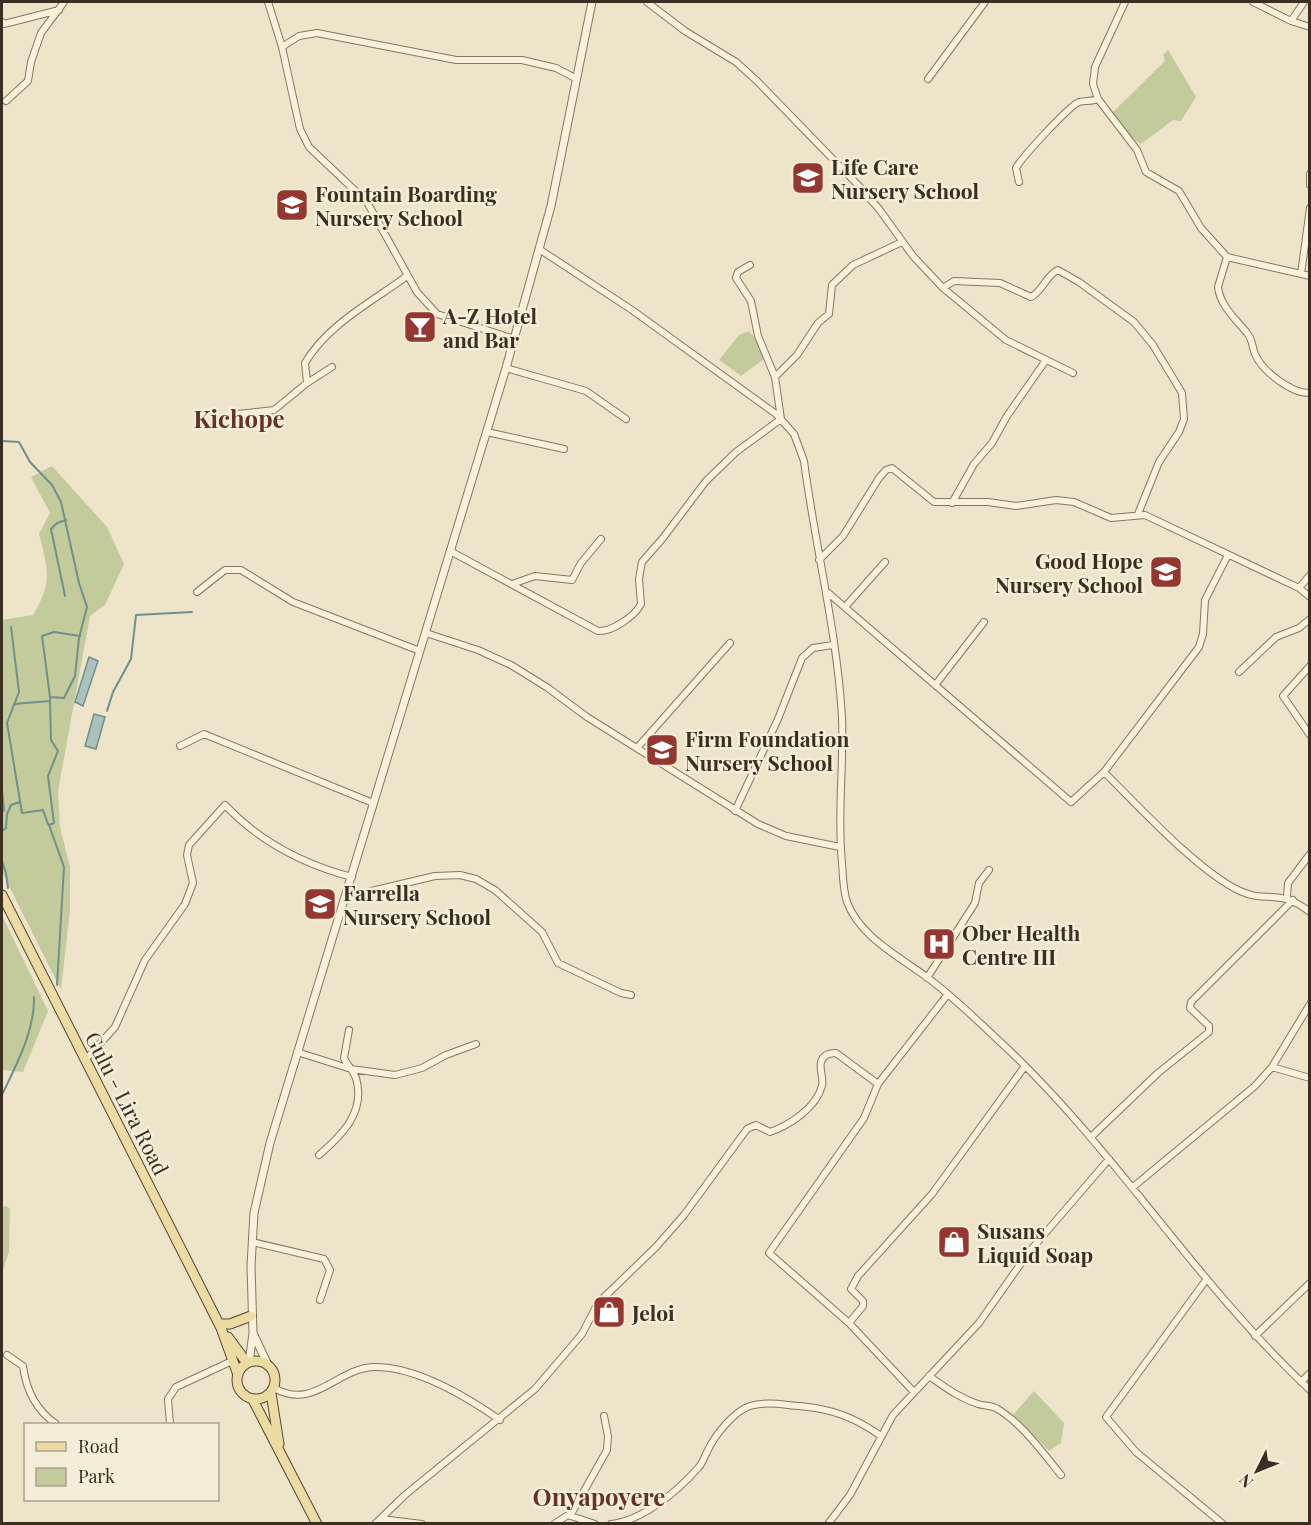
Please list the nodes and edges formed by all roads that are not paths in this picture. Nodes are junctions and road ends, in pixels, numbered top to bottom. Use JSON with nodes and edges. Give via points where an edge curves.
{"nodes":[{"id":1,"x":64,"y":2,"type":"edge"},
{"id":2,"x":268,"y":2,"type":"edge"},
{"id":3,"x":592,"y":2,"type":"edge"},
{"id":4,"x":647,"y":2,"type":"edge"},
{"id":5,"x":985,"y":2,"type":"edge"},
{"id":6,"x":1125,"y":2,"type":"edge"},
{"id":7,"x":1253,"y":2,"type":"edge"},
{"id":8,"x":1304,"y":2,"type":"edge"},
{"id":9,"x":59,"y":10,"type":"junction"},
{"id":10,"x":1292,"y":21,"type":"junction"},
{"id":11,"x":2,"y":22,"type":"edge"},
{"id":12,"x":1310,"y":27,"type":"edge"},
{"id":13,"x":282,"y":47,"type":"junction"},
{"id":14,"x":577,"y":79,"type":"junction"},
{"id":15,"x":927,"y":79,"type":"dead end"},
{"id":16,"x":1098,"y":99,"type":"junction"},
{"id":17,"x":6,"y":101,"type":"dead end"},
{"id":18,"x":1310,"y":174,"type":"edge"},
{"id":19,"x":1019,"y":182,"type":"dead end"},
{"id":20,"x":1310,"y":185,"type":"edge"},
{"id":21,"x":1310,"y":208,"type":"edge"},
{"id":22,"x":902,"y":242,"type":"junction"},
{"id":23,"x":539,"y":249,"type":"junction"},
{"id":24,"x":1227,"y":257,"type":"junction"},
{"id":25,"x":750,"y":265,"type":"dead end"},
{"id":26,"x":1301,"y":274,"type":"junction"},
{"id":27,"x":407,"y":276,"type":"junction"},
{"id":28,"x":1310,"y":276,"type":"edge"},
{"id":29,"x":943,"y":288,"type":"junction"},
{"id":30,"x":514,"y":339,"type":"junction"},
{"id":31,"x":1046,"y":360,"type":"junction"},
{"id":32,"x":332,"y":367,"type":"dead end"},
{"id":33,"x":506,"y":368,"type":"junction"},
{"id":34,"x":1073,"y":373,"type":"dead end"},
{"id":35,"x":775,"y":377,"type":"junction"},
{"id":36,"x":307,"y":382,"type":"junction"},
{"id":37,"x":1310,"y":393,"type":"edge"},
{"id":38,"x":238,"y":414,"type":"dead end"},
{"id":39,"x":781,"y":418,"type":"junction"},
{"id":40,"x":626,"y":419,"type":"dead end"},
{"id":41,"x":487,"y":432,"type":"junction"},
{"id":42,"x":564,"y":449,"type":"dead end"},
{"id":43,"x":952,"y":503,"type":"junction"},
{"id":44,"x":1138,"y":514,"type":"junction"},
{"id":45,"x":601,"y":539,"type":"dead end"},
{"id":46,"x":450,"y":551,"type":"junction"},
{"id":47,"x":1228,"y":555,"type":"junction"},
{"id":48,"x":819,"y":560,"type":"junction"},
{"id":49,"x":885,"y":562,"type":"dead end"},
{"id":50,"x":1310,"y":575,"type":"edge"},
{"id":51,"x":512,"y":584,"type":"junction"},
{"id":52,"x":1299,"y":588,"type":"junction"},
{"id":53,"x":825,"y":591,"type":"junction"},
{"id":54,"x":197,"y":592,"type":"dead end"},
{"id":55,"x":1310,"y":597,"type":"edge"},
{"id":56,"x":845,"y":607,"type":"junction"},
{"id":57,"x":1310,"y":619,"type":"edge"},
{"id":58,"x":984,"y":622,"type":"dead end"},
{"id":59,"x":426,"y":633,"type":"junction"},
{"id":60,"x":730,"y":643,"type":"dead end"},
{"id":61,"x":833,"y":645,"type":"junction"},
{"id":62,"x":420,"y":651,"type":"junction"},
{"id":63,"x":1310,"y":666,"type":"edge"},
{"id":64,"x":1239,"y":672,"type":"dead end"},
{"id":65,"x":936,"y":684,"type":"junction"},
{"id":66,"x":1310,"y":735,"type":"edge"},
{"id":67,"x":180,"y":746,"type":"dead end"},
{"id":68,"x":638,"y":748,"type":"junction"},
{"id":69,"x":1104,"y":772,"type":"junction"},
{"id":70,"x":373,"y":803,"type":"junction"},
{"id":71,"x":735,"y":811,"type":"junction"},
{"id":72,"x":840,"y":847,"type":"junction"},
{"id":73,"x":1310,"y":854,"type":"edge"},
{"id":74,"x":989,"y":870,"type":"dead end"},
{"id":75,"x":352,"y":877,"type":"junction"},
{"id":76,"x":2,"y":895,"type":"edge"},
{"id":77,"x":346,"y":897,"type":"junction"},
{"id":78,"x":1290,"y":898,"type":"junction"},
{"id":79,"x":1310,"y":912,"type":"edge"},
{"id":80,"x":927,"y":978,"type":"junction"},
{"id":81,"x":948,"y":994,"type":"junction"},
{"id":82,"x":631,"y":995,"type":"dead end"},
{"id":83,"x":1310,"y":1004,"type":"edge"},
{"id":84,"x":349,"y":1030,"type":"dead end"},
{"id":85,"x":476,"y":1044,"type":"dead end"},
{"id":86,"x":297,"y":1052,"type":"junction"},
{"id":87,"x":86,"y":1059,"type":"junction"},
{"id":88,"x":1025,"y":1066,"type":"junction"},
{"id":89,"x":1272,"y":1067,"type":"junction"},
{"id":90,"x":351,"y":1069,"type":"junction"},
{"id":91,"x":1310,"y":1078,"type":"edge"},
{"id":92,"x":878,"y":1084,"type":"junction"},
{"id":93,"x":1091,"y":1137,"type":"junction"},
{"id":94,"x":319,"y":1155,"type":"dead end"},
{"id":95,"x":1109,"y":1159,"type":"junction"},
{"id":96,"x":1133,"y":1187,"type":"junction"},
{"id":97,"x":252,"y":1242,"type":"junction"},
{"id":98,"x":1206,"y":1280,"type":"junction"},
{"id":99,"x":1310,"y":1283,"type":"edge"},
{"id":100,"x":320,"y":1300,"type":"dead end"},
{"id":101,"x":250,"y":1316,"type":"junction"},
{"id":102,"x":849,"y":1323,"type":"junction"},
{"id":103,"x":220,"y":1326,"type":"junction"},
{"id":104,"x":253,"y":1333,"type":"junction"},
{"id":105,"x":1255,"y":1336,"type":"junction"},
{"id":106,"x":7,"y":1355,"type":"dead end"},
{"id":107,"x":232,"y":1360,"type":"junction"},
{"id":108,"x":248,"y":1363,"type":"junction"},
{"id":109,"x":268,"y":1365,"type":"junction"},
{"id":110,"x":1310,"y":1374,"type":"edge"},
{"id":111,"x":238,"y":1375,"type":"junction"},
{"id":112,"x":929,"y":1376,"type":"junction"},
{"id":113,"x":1301,"y":1383,"type":"junction"},
{"id":114,"x":1310,"y":1390,"type":"edge"},
{"id":115,"x":272,"y":1391,"type":"junction"},
{"id":116,"x":914,"y":1392,"type":"junction"},
{"id":117,"x":253,"y":1400,"type":"junction"},
{"id":118,"x":604,"y":1416,"type":"dead end"},
{"id":119,"x":500,"y":1420,"type":"junction"},
{"id":120,"x":54,"y":1423,"type":"edge"},
{"id":121,"x":170,"y":1423,"type":"edge"},
{"id":122,"x":881,"y":1436,"type":"junction"},
{"id":123,"x":281,"y":1455,"type":"junction"},
{"id":124,"x":1061,"y":1475,"type":"dead end"},
{"id":125,"x":570,"y":1516,"type":"junction"},
{"id":126,"x":378,"y":1521,"type":"edge"},
{"id":127,"x":317,"y":1524,"type":"edge"},
{"id":128,"x":422,"y":1524,"type":"edge"},
{"id":129,"x":554,"y":1524,"type":"edge"},
{"id":130,"x":596,"y":1524,"type":"edge"},
{"id":131,"x":611,"y":1524,"type":"edge"},
{"id":132,"x":828,"y":1524,"type":"edge"},
{"id":133,"x":1223,"y":1524,"type":"edge"}],
"edges":[{"from":1,"to":9,"type":"street"},
{"from":2,"to":13,"type":"street"},
{"from":3,"to":14,"type":"street"},
{"from":4,"to":22,"type":"street","via":[[736,62],[757,81],[879,208]]},
{"from":5,"to":15,"type":"street"},
{"from":6,"to":16,"type":"street","via":[[1093,74]]},
{"from":7,"to":10,"type":"street"},
{"from":8,"to":10,"type":"street"},
{"from":9,"to":11,"type":"street"},
{"from":9,"to":17,"type":"street","via":[[41,33],[28,81]]},
{"from":10,"to":12,"type":"street"},
{"from":13,"to":14,"type":"street","via":[[298,36],[317,33],[456,60],[532,62]]},
{"from":13,"to":27,"type":"street","via":[[290,92],[305,139],[323,162],[367,202]]},
{"from":14,"to":23,"type":"street"},
{"from":16,"to":19,"type":"street","via":[[1072,107],[1037,143],[1016,168]]},
{"from":16,"to":24,"type":"street","via":[[1135,146],[1148,174],[1179,191],[1201,228]]},
{"from":18,"to":20,"type":"street"},
{"from":21,"to":26,"type":"street"},
{"from":22,"to":29,"type":"street"},
{"from":22,"to":35,"type":"street","via":[[840,275],[832,285],[830,314],[818,322],[797,355]]},
{"from":23,"to":30,"type":"street"},
{"from":23,"to":39,"type":"street","via":[[632,310]]},
{"from":24,"to":26,"type":"street"},
{"from":24,"to":37,"type":"street","via":[[1218,287],[1229,314],[1249,336],[1257,357],[1281,382],[1297,393]]},
{"from":25,"to":35,"type":"street","via":[[738,272],[736,278],[751,301],[758,336]]},
{"from":26,"to":28,"type":"street"},
{"from":27,"to":30,"type":"street","via":[[437,314]]},
{"from":27,"to":36,"type":"street","via":[[358,308],[321,343],[305,363]]},
{"from":29,"to":31,"type":"street","via":[[1006,340]]},
{"from":29,"to":44,"type":"street","via":[[954,281],[1000,283],[1031,297],[1053,272],[1062,270],[1125,314],[1147,336],[1182,393],[1184,419],[1174,443],[1159,462]]},
{"from":30,"to":33,"type":"street"},
{"from":31,"to":34,"type":"street"},
{"from":31,"to":43,"type":"street"},
{"from":32,"to":36,"type":"street"},
{"from":33,"to":40,"type":"street","via":[[586,391]]},
{"from":33,"to":41,"type":"street"},
{"from":35,"to":39,"type":"street"},
{"from":36,"to":38,"type":"street","via":[[274,410]]},
{"from":39,"to":48,"type":"street","via":[[802,453]]},
{"from":39,"to":51,"type":"street","via":[[736,452],[701,487],[642,562],[639,608],[610,628],[598,631]]},
{"from":41,"to":42,"type":"street"},
{"from":41,"to":46,"type":"street"},
{"from":43,"to":44,"type":"street","via":[[1026,506],[1056,500],[1074,502],[1111,519]]},
{"from":43,"to":48,"type":"street","via":[[931,501],[902,473],[892,468],[886,470],[838,542]]},
{"from":44,"to":47,"type":"street","via":[[1162,521]]},
{"from":45,"to":51,"type":"street","via":[[572,580],[535,576]]},
{"from":46,"to":51,"type":"street"},
{"from":46,"to":59,"type":"street"},
{"from":47,"to":52,"type":"street"},
{"from":47,"to":69,"type":"street","via":[[1205,600],[1199,646]]},
{"from":48,"to":53,"type":"street"},
{"from":49,"to":56,"type":"street"},
{"from":50,"to":52,"type":"street"},
{"from":52,"to":55,"type":"street"},
{"from":53,"to":56,"type":"street"},
{"from":53,"to":61,"type":"street"},
{"from":54,"to":62,"type":"street","via":[[225,570],[241,570],[293,602]]},
{"from":56,"to":65,"type":"street"},
{"from":57,"to":64,"type":"street","via":[[1276,637]]},
{"from":58,"to":65,"type":"street"},
{"from":59,"to":62,"type":"street"},
{"from":59,"to":68,"type":"street","via":[[512,665]]},
{"from":60,"to":68,"type":"street"},
{"from":61,"to":71,"type":"street","via":[[813,648],[802,658]]},
{"from":61,"to":72,"type":"street","via":[[842,727]]},
{"from":62,"to":70,"type":"street"},
{"from":63,"to":66,"type":"street","via":[[1283,696]]},
{"from":65,"to":69,"type":"street","via":[[1071,802]]},
{"from":67,"to":70,"type":"street","via":[[204,735]]},
{"from":68,"to":71,"type":"street"},
{"from":69,"to":78,"type":"street","via":[[1178,844],[1233,887],[1253,895]]},
{"from":70,"to":75,"type":"street"},
{"from":71,"to":72,"type":"street","via":[[786,836]]},
{"from":72,"to":80,"type":"street","via":[[844,890],[854,916],[880,944]]},
{"from":73,"to":78,"type":"street","via":[[1288,883]]},
{"from":74,"to":80,"type":"street","via":[[979,883],[975,903]]},
{"from":75,"to":77,"type":"street"},
{"from":75,"to":87,"type":"street","via":[[285,851],[252,832],[225,805],[189,845],[187,855],[194,883],[185,904],[146,960],[115,1026]]},
{"from":76,"to":87,"type":"main road","name":"Gulu - Lira Road"},
{"from":77,"to":82,"type":"street","via":[[435,876],[476,879],[495,890],[542,932],[558,963]]},
{"from":77,"to":86,"type":"street"},
{"from":78,"to":79,"type":"street"},
{"from":78,"to":93,"type":"street","via":[[1191,1002],[1190,1008],[1209,1026],[1209,1032],[1158,1073]]},
{"from":80,"to":81,"type":"street"},
{"from":81,"to":88,"type":"street"},
{"from":81,"to":92,"type":"street"},
{"from":83,"to":89,"type":"street"},
{"from":84,"to":90,"type":"street","via":[[343,1051]]},
{"from":85,"to":90,"type":"street","via":[[405,1074]]},
{"from":86,"to":90,"type":"street"},
{"from":86,"to":97,"type":"street","via":[[267,1153],[255,1205]]},
{"from":87,"to":103,"type":"main road","name":"Gulu - Lira Road"},
{"from":88,"to":93,"type":"street"},
{"from":88,"to":102,"type":"street","via":[[932,1194],[858,1276],[852,1289],[863,1306]]},
{"from":89,"to":91,"type":"street"},
{"from":89,"to":96,"type":"street"},
{"from":90,"to":94,"type":"street","via":[[358,1089],[354,1118]]},
{"from":92,"to":102,"type":"street","via":[[864,1118],[769,1253]]},
{"from":92,"to":119,"type":"street","via":[[836,1053],[824,1057],[820,1064],[821,1088],[799,1118],[770,1132],[756,1125],[747,1130],[684,1215],[598,1303],[582,1334],[563,1358]]},
{"from":93,"to":95,"type":"street"},
{"from":95,"to":96,"type":"street"},
{"from":95,"to":112,"type":"street","via":[[1034,1246],[979,1323]]},
{"from":96,"to":98,"type":"street"},
{"from":97,"to":100,"type":"street","via":[[324,1259],[330,1270]]},
{"from":97,"to":101,"type":"street"},
{"from":98,"to":105,"type":"street"},
{"from":98,"to":133,"type":"street","via":[[1106,1417],[1136,1452]]},
{"from":99,"to":105,"type":"street"},
{"from":101,"to":103,"type":"main road"},
{"from":101,"to":104,"type":"street"},
{"from":102,"to":116,"type":"street"},
{"from":103,"to":107,"type":"main road"},
{"from":103,"to":108,"type":"main road"},
{"from":104,"to":108,"type":"street"},
{"from":104,"to":109,"type":"street"},
{"from":105,"to":113,"type":"street"},
{"from":106,"to":120,"type":"street","via":[[23,1366],[28,1391]]},
{"from":107,"to":111,"type":"main road"},
{"from":107,"to":121,"type":"street","via":[[176,1387],[168,1399]]},
{"from":108,"to":109,"type":"main road"},
{"from":108,"to":111,"type":"main road"},
{"from":109,"to":115,"type":"main road","via":[[275,1376]]},
{"from":110,"to":113,"type":"street"},
{"from":111,"to":117,"type":"main road","via":[[238,1388]]},
{"from":112,"to":116,"type":"street"},
{"from":112,"to":124,"type":"street","via":[[950,1392],[1003,1413]]},
{"from":113,"to":114,"type":"street"},
{"from":115,"to":117,"type":"main road","via":[[263,1399]]},
{"from":115,"to":119,"type":"street","via":[[303,1395],[319,1391],[359,1369],[383,1368],[442,1386]]},
{"from":115,"to":123,"type":"main road"},
{"from":116,"to":122,"type":"street"},
{"from":117,"to":123,"type":"main road"},
{"from":118,"to":125,"type":"street","via":[[608,1450]]},
{"from":119,"to":126,"type":"street"},
{"from":122,"to":131,"type":"street","via":[[833,1411],[779,1404],[750,1406],[726,1425],[698,1469],[676,1489],[640,1514]]},
{"from":122,"to":132,"type":"street","via":[[850,1495]]},
{"from":123,"to":127,"type":"main road"},
{"from":125,"to":129,"type":"street"},
{"from":125,"to":130,"type":"street"},
{"from":126,"to":128,"type":"street"}]}
